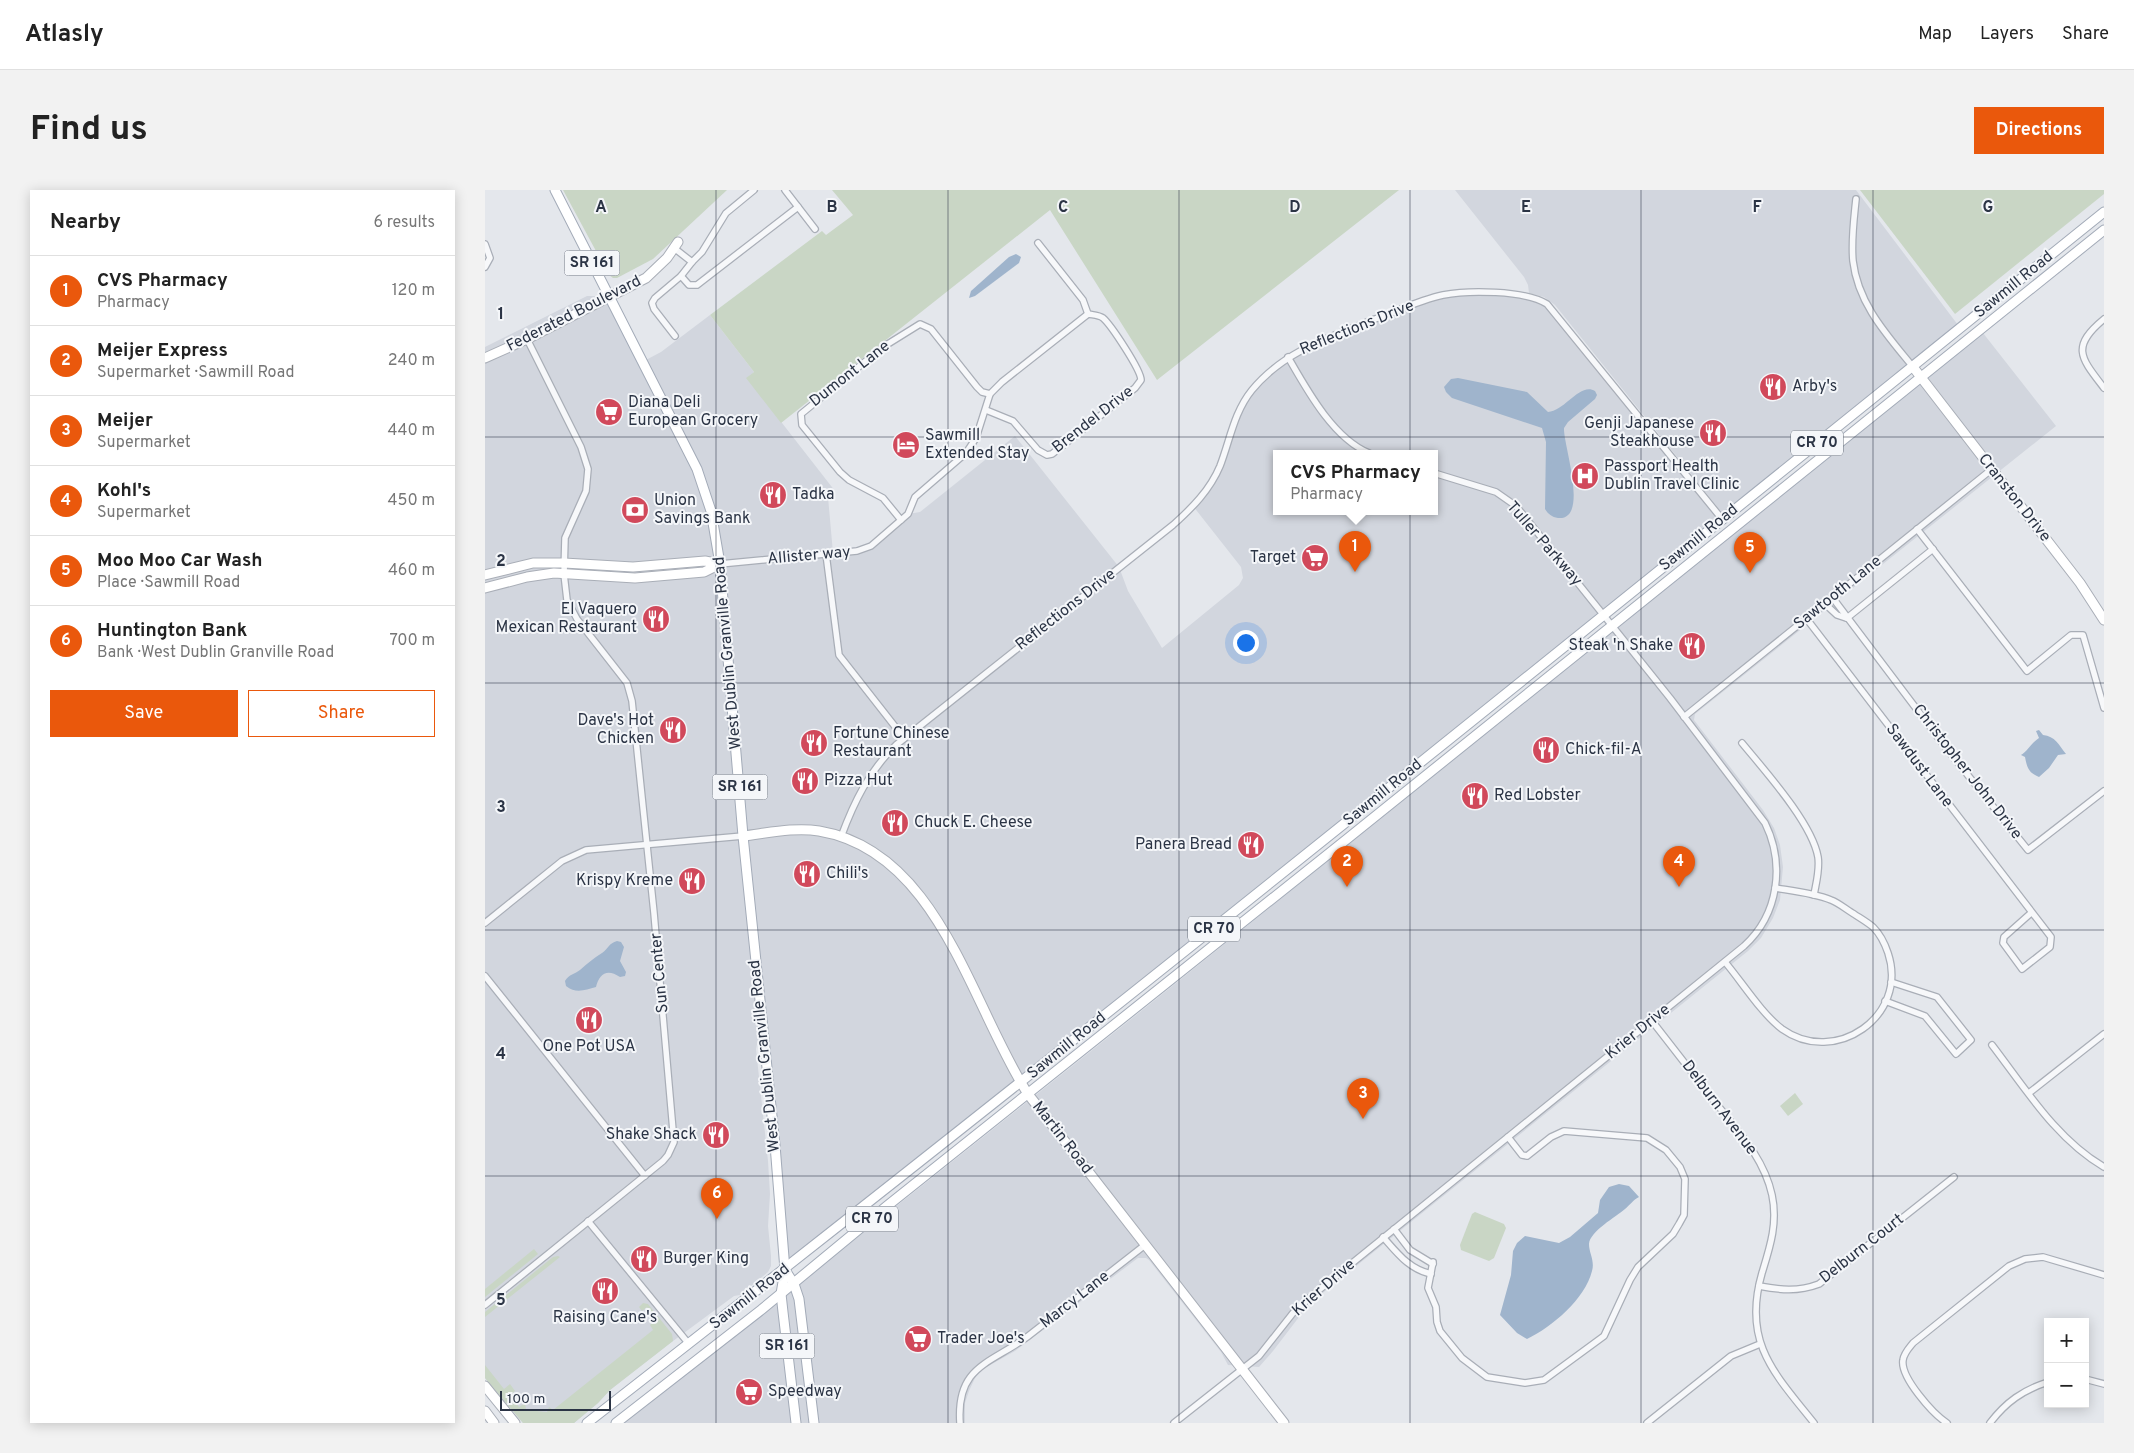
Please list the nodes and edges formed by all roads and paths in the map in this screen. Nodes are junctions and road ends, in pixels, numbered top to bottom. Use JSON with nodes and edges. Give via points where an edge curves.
{"nodes":[{"id":1,"x":555,"y":190,"type":"edge"},
{"id":2,"x":754,"y":190,"type":"edge"},
{"id":3,"x":785,"y":190,"type":"edge"},
{"id":4,"x":1856,"y":199,"type":"dead end"},
{"id":5,"x":798,"y":207,"type":"junction"},
{"id":6,"x":2104,"y":212,"type":"edge"},
{"id":7,"x":815,"y":229,"type":"dead end"},
{"id":8,"x":2104,"y":230,"type":"edge"},
{"id":9,"x":1038,"y":243,"type":"dead end"},
{"id":10,"x":485,"y":244,"type":"edge"},
{"id":11,"x":676,"y":245,"type":"joint"},
{"id":12,"x":692,"y":262,"type":"junction"},
{"id":13,"x":485,"y":267,"type":"edge"},
{"id":14,"x":681,"y":276,"type":"junction"},
{"id":15,"x":609,"y":296,"type":"junction"},
{"id":16,"x":1088,"y":314,"type":"junction"},
{"id":17,"x":2104,"y":319,"type":"edge"},
{"id":18,"x":675,"y":336,"type":"dead end"},
{"id":19,"x":527,"y":339,"type":"junction"},
{"id":20,"x":1288,"y":357,"type":"junction"},
{"id":21,"x":485,"y":358,"type":"edge"},
{"id":22,"x":1913,"y":367,"type":"junction"},
{"id":23,"x":1921,"y":377,"type":"junction"},
{"id":24,"x":2104,"y":388,"type":"edge"},
{"id":25,"x":990,"y":394,"type":"junction"},
{"id":26,"x":986,"y":410,"type":"junction"},
{"id":27,"x":1364,"y":450,"type":"edge"},
{"id":28,"x":1992,"y":469,"type":"junction"},
{"id":29,"x":1438,"y":474,"type":"edge"},
{"id":30,"x":1723,"y":519,"type":"junction"},
{"id":31,"x":901,"y":520,"type":"junction"},
{"id":32,"x":1917,"y":529,"type":"junction"},
{"id":33,"x":1933,"y":549,"type":"junction"},
{"id":34,"x":826,"y":554,"type":"junction"},
{"id":35,"x":564,"y":563,"type":"junction"},
{"id":36,"x":721,"y":564,"type":"junction"},
{"id":37,"x":564,"y":574,"type":"junction"},
{"id":38,"x":485,"y":575,"type":"edge"},
{"id":39,"x":485,"y":588,"type":"edge"},
{"id":40,"x":1832,"y":597,"type":"junction"},
{"id":41,"x":1824,"y":603,"type":"junction"},
{"id":42,"x":1604,"y":615,"type":"junction"},
{"id":43,"x":1806,"y":618,"type":"junction"},
{"id":44,"x":1847,"y":618,"type":"junction"},
{"id":45,"x":2104,"y":620,"type":"edge"},
{"id":46,"x":1612,"y":625,"type":"junction"},
{"id":47,"x":2102,"y":694,"type":"edge"},
{"id":48,"x":2104,"y":708,"type":"edge"},
{"id":49,"x":1684,"y":717,"type":"junction"},
{"id":50,"x":904,"y":738,"type":"junction"},
{"id":51,"x":1743,"y":742,"type":"dead end"},
{"id":52,"x":2104,"y":791,"type":"edge"},
{"id":53,"x":743,"y":836,"type":"junction"},
{"id":54,"x":841,"y":837,"type":"junction"},
{"id":55,"x":647,"y":844,"type":"junction"},
{"id":56,"x":1775,"y":888,"type":"junction"},
{"id":57,"x":1814,"y":895,"type":"junction"},
{"id":58,"x":2031,"y":913,"type":"junction"},
{"id":59,"x":485,"y":923,"type":"edge"},
{"id":60,"x":1725,"y":962,"type":"junction"},
{"id":61,"x":485,"y":976,"type":"edge"},
{"id":62,"x":1891,"y":982,"type":"junction"},
{"id":63,"x":1885,"y":1001,"type":"junction"},
{"id":64,"x":1652,"y":1020,"type":"junction"},
{"id":65,"x":2104,"y":1034,"type":"edge"},
{"id":66,"x":1992,"y":1045,"type":"dead end"},
{"id":67,"x":1021,"y":1083,"type":"junction"},
{"id":68,"x":2029,"y":1093,"type":"junction"},
{"id":69,"x":1028,"y":1094,"type":"junction"},
{"id":70,"x":1508,"y":1137,"type":"junction"},
{"id":71,"x":2104,"y":1167,"type":"edge"},
{"id":72,"x":645,"y":1176,"type":"junction"},
{"id":73,"x":1954,"y":1177,"type":"dead end"},
{"id":74,"x":589,"y":1221,"type":"junction"},
{"id":75,"x":1394,"y":1228,"type":"junction"},
{"id":76,"x":1383,"y":1238,"type":"junction"},
{"id":77,"x":1145,"y":1245,"type":"junction"},
{"id":78,"x":785,"y":1270,"type":"junction"},
{"id":79,"x":1431,"y":1274,"type":"junction"},
{"id":80,"x":2104,"y":1275,"type":"edge"},
{"id":81,"x":793,"y":1284,"type":"junction"},
{"id":82,"x":1759,"y":1286,"type":"junction"},
{"id":83,"x":781,"y":1294,"type":"junction"},
{"id":84,"x":485,"y":1304,"type":"edge"},
{"id":85,"x":689,"y":1344,"type":"junction"},
{"id":86,"x":1760,"y":1344,"type":"junction"},
{"id":87,"x":1243,"y":1369,"type":"junction"},
{"id":88,"x":2089,"y":1380,"type":"edge"},
{"id":89,"x":2044,"y":1383,"type":"edge"},
{"id":90,"x":2104,"y":1384,"type":"edge"},
{"id":91,"x":485,"y":1386,"type":"edge"},
{"id":92,"x":485,"y":1412,"type":"edge"},
{"id":93,"x":494,"y":1423,"type":"edge"},
{"id":94,"x":515,"y":1423,"type":"edge"},
{"id":95,"x":587,"y":1423,"type":"edge"},
{"id":96,"x":615,"y":1423,"type":"edge"},
{"id":97,"x":796,"y":1423,"type":"edge"},
{"id":98,"x":814,"y":1423,"type":"edge"},
{"id":99,"x":960,"y":1423,"type":"edge"},
{"id":100,"x":1174,"y":1423,"type":"edge"},
{"id":101,"x":1284,"y":1423,"type":"edge"},
{"id":102,"x":1647,"y":1423,"type":"edge"},
{"id":103,"x":1814,"y":1423,"type":"edge"},
{"id":104,"x":1947,"y":1423,"type":"edge"},
{"id":105,"x":1990,"y":1423,"type":"edge"}],
"edges":[{"from":1,"to":15,"type":"main road","name":"West Dublin Granville Road","number":"SR 161"},
{"from":2,"to":12,"type":"street","via":[[725,213],[702,252]]},
{"from":3,"to":5,"type":"street"},
{"from":4,"to":22,"type":"street","via":[[1853,254],[1860,288],[1873,316]]},
{"from":5,"to":7,"type":"street"},
{"from":5,"to":14,"type":"street","via":[[697,285],[689,285]]},
{"from":6,"to":22,"type":"main road","name":"Sawmill Road","number":"CR 70"},
{"from":8,"to":23,"type":"main road","name":"Sawmill Road","number":"CR 70"},
{"from":9,"to":16,"type":"street","via":[[1083,300]]},
{"from":10,"to":13,"type":"street","via":[[489,258]]},
{"from":11,"to":12,"type":"street"},
{"from":11,"to":15,"type":"main road","name":"Federated Boulevard","via":[[646,278]]},
{"from":12,"to":14,"type":"street"},
{"from":14,"to":18,"type":"street","via":[[652,303]]},
{"from":15,"to":19,"type":"main road","name":"Federated Boulevard"},
{"from":15,"to":36,"type":"main road","name":"West Dublin Granville Road","number":"SR 161","via":[[697,469],[711,511]]},
{"from":16,"to":25,"type":"street"},
{"from":16,"to":26,"type":"street","name":"Brendel Drive","via":[[1103,318],[1141,374],[1139,384],[1047,455],[1038,450],[1013,421]]},
{"from":17,"to":24,"type":"street","via":[[2083,339],[2082,353],[2087,366]]},
{"from":19,"to":21,"type":"main road","name":"Federated Boulevard"},
{"from":19,"to":35,"type":"street","name":"Sun Center","via":[[586,459],[588,485],[567,531]]},
{"from":20,"to":27,"type":"street","via":[[1339,433]]},
{"from":20,"to":30,"type":"street","name":"Reflections Drive","via":[[1333,335],[1442,295],[1475,292],[1537,299],[1552,308]]},
{"from":20,"to":50,"type":"street","name":"Reflections Drive","via":[[1262,379],[1247,398],[1214,477],[1183,516]]},
{"from":22,"to":23,"type":"main road"},
{"from":22,"to":30,"type":"main road","name":"Sawmill Road","number":"CR 70"},
{"from":23,"to":28,"type":"main road","name":"Cranston Drive"},
{"from":23,"to":46,"type":"main road","name":"Sawmill Road","number":"CR 70"},
{"from":25,"to":26,"type":"street","name":"Allister way"},
{"from":25,"to":31,"type":"street","name":"Dumont Lane","via":[[982,392],[926,325],[920,324],[894,340],[801,414],[802,425],[840,472],[883,498]]},
{"from":26,"to":31,"type":"street","name":"Allister way","via":[[970,448],[915,498],[908,514]]},
{"from":28,"to":32,"type":"street","name":"Sawtooth Lane"},
{"from":28,"to":45,"type":"main road","name":"Cranston Drive"},
{"from":29,"to":42,"type":"street","name":"Tuller Parkway","via":[[1496,492],[1513,503]]},
{"from":30,"to":42,"type":"main road","name":"Sawmill Road","number":"CR 70"},
{"from":31,"to":34,"type":"street","name":"Allister way","via":[[867,548],[857,552]]},
{"from":32,"to":33,"type":"street"},
{"from":32,"to":40,"type":"street","name":"Sawtooth Lane"},
{"from":33,"to":44,"type":"street"},
{"from":33,"to":47,"type":"street","via":[[2027,671],[2071,636],[2083,635]]},
{"from":34,"to":36,"type":"street","name":"Allister way"},
{"from":34,"to":50,"type":"street","via":[[839,655]]},
{"from":35,"to":36,"type":"main road","via":[[633,568],[705,561]]},
{"from":35,"to":37,"type":"street","name":"Sun Center"},
{"from":35,"to":38,"type":"main road","via":[[525,564]]},
{"from":36,"to":37,"type":"main road","via":[[704,572],[654,577]]},
{"from":36,"to":53,"type":"main road","name":"West Dublin Granville Road","number":"SR 161"},
{"from":37,"to":39,"type":"main road","via":[[527,577]]},
{"from":37,"to":55,"type":"street","name":"Sun Center","via":[[571,610],[618,670],[631,694]]},
{"from":40,"to":41,"type":"street","name":"Sawtooth Lane"},
{"from":40,"to":44,"type":"street","name":"Christopher John Drive"},
{"from":41,"to":43,"type":"street","name":"Sawtooth Lane"},
{"from":41,"to":44,"type":"street","name":"Christopher John Drive","via":[[1837,615]]},
{"from":42,"to":46,"type":"street","name":"Tuller Parkway"},
{"from":42,"to":67,"type":"main road","name":"Sawmill Road","number":"CR 70"},
{"from":43,"to":49,"type":"street","name":"Sawtooth Lane"},
{"from":43,"to":58,"type":"street","name":"Sawdust Lane"},
{"from":44,"to":52,"type":"street","name":"Christopher John Drive","via":[[2028,850]]},
{"from":46,"to":49,"type":"street","name":"Krier Drive"},
{"from":46,"to":69,"type":"main road","name":"Sawmill Road","number":"CR 70"},
{"from":47,"to":48,"type":"street"},
{"from":49,"to":56,"type":"street","name":"Krier Drive","via":[[1765,822],[1775,853]]},
{"from":50,"to":54,"type":"street","name":"Reflections Drive","via":[[868,779]]},
{"from":51,"to":57,"type":"street","via":[[1814,843],[1818,858]]},
{"from":53,"to":54,"type":"main road","name":"Martin Road","via":[[811,830]]},
{"from":53,"to":55,"type":"street"},
{"from":53,"to":78,"type":"main road","name":"West Dublin Granville Road","number":"SR 161"},
{"from":54,"to":67,"type":"main road","name":"Martin Road","via":[[887,862],[922,896]]},
{"from":55,"to":59,"type":"street","via":[[586,850],[568,857]]},
{"from":55,"to":72,"type":"street","name":"Sun Center","via":[[675,1131],[668,1155]]},
{"from":56,"to":57,"type":"street"},
{"from":56,"to":60,"type":"street","name":"Krier Drive","via":[[1761,926],[1747,944]]},
{"from":57,"to":62,"type":"street","via":[[1833,900],[1881,937],[1889,957]]},
{"from":58,"to":58,"type":"street","name":"Sawdust Lane","via":[[2051,937],[2051,942],[2050,947],[2022,969],[2003,943],[2004,936]]},
{"from":60,"to":63,"type":"street","via":[[1782,1029],[1813,1041],[1834,1042],[1852,1035],[1876,1018]]},
{"from":60,"to":64,"type":"street","name":"Krier Drive"},
{"from":61,"to":72,"type":"street"},
{"from":62,"to":63,"type":"street"},
{"from":62,"to":63,"type":"street","via":[[1937,997],[1971,1040],[1956,1054],[1925,1016]]},
{"from":64,"to":70,"type":"street","name":"Krier Drive"},
{"from":64,"to":82,"type":"street","name":"Delburn Avenue","via":[[1753,1150],[1767,1179],[1775,1217],[1772,1243]]},
{"from":65,"to":68,"type":"street"},
{"from":66,"to":68,"type":"street"},
{"from":67,"to":69,"type":"main road","name":"Martin Road"},
{"from":67,"to":78,"type":"main road","name":"Sawmill Road","number":"CR 70"},
{"from":68,"to":71,"type":"street","via":[[2073,1146]]},
{"from":69,"to":77,"type":"main road","name":"Martin Road"},
{"from":69,"to":81,"type":"main road","name":"Sawmill Road","number":"CR 70"},
{"from":70,"to":75,"type":"street","name":"Krier Drive"},
{"from":70,"to":79,"type":"street","via":[[1522,1155],[1527,1156],[1564,1131],[1647,1138],[1666,1150],[1680,1167],[1685,1179],[1684,1215],[1629,1280],[1610,1325],[1599,1341],[1545,1380],[1525,1383],[1487,1377],[1462,1358],[1440,1331],[1436,1307],[1428,1288]]},
{"from":72,"to":74,"type":"street","name":"Sun Center"},
{"from":73,"to":82,"type":"street","name":"Delburn Court","via":[[1819,1284],[1788,1291]]},
{"from":74,"to":84,"type":"street","name":"Sun Center"},
{"from":74,"to":85,"type":"street"},
{"from":75,"to":76,"type":"street","name":"Krier Drive"},
{"from":75,"to":79,"type":"street","via":[[1411,1250],[1433,1263]]},
{"from":76,"to":79,"type":"street","via":[[1407,1263]]},
{"from":76,"to":87,"type":"street","name":"Krier Drive","via":[[1302,1304],[1266,1349]]},
{"from":77,"to":87,"type":"main road","name":"Martin Road"},
{"from":77,"to":99,"type":"street","name":"Marcy Lane","via":[[1027,1337],[976,1369],[963,1391]]},
{"from":78,"to":81,"type":"main road","name":"West Dublin Granville Road","number":"SR 161"},
{"from":78,"to":83,"type":"main road","name":"West Dublin Granville Road","number":"SR 161"},
{"from":78,"to":85,"type":"main road","name":"Sawmill Road","number":"CR 70"},
{"from":80,"to":104,"type":"street","via":[[2043,1257],[2025,1259],[1997,1275],[1913,1343],[1903,1361],[1908,1380]]},
{"from":81,"to":83,"type":"main road","name":"Sawmill Road","number":"CR 70"},
{"from":81,"to":98,"type":"main road","name":"West Dublin Granville Road","number":"SR 161","via":[[799,1299]]},
{"from":82,"to":86,"type":"street","name":"Delburn Avenue","via":[[1756,1308]]},
{"from":83,"to":96,"type":"main road","name":"Sawmill Road","number":"CR 70"},
{"from":83,"to":97,"type":"main road","name":"West Dublin Granville Road","number":"SR 161"},
{"from":85,"to":95,"type":"main road","name":"Sawmill Road","number":"CR 70"},
{"from":86,"to":102,"type":"street","via":[[1726,1360]]},
{"from":86,"to":103,"type":"street","name":"Delburn Avenue","via":[[1772,1370]]},
{"from":87,"to":100,"type":"street","name":"Krier Drive"},
{"from":87,"to":101,"type":"main road","name":"Martin Road"},
{"from":88,"to":90,"type":"street"},
{"from":89,"to":105,"type":"street","via":[[2015,1397]]},
{"from":91,"to":94,"type":"main road"},
{"from":92,"to":93,"type":"main road"}]}
